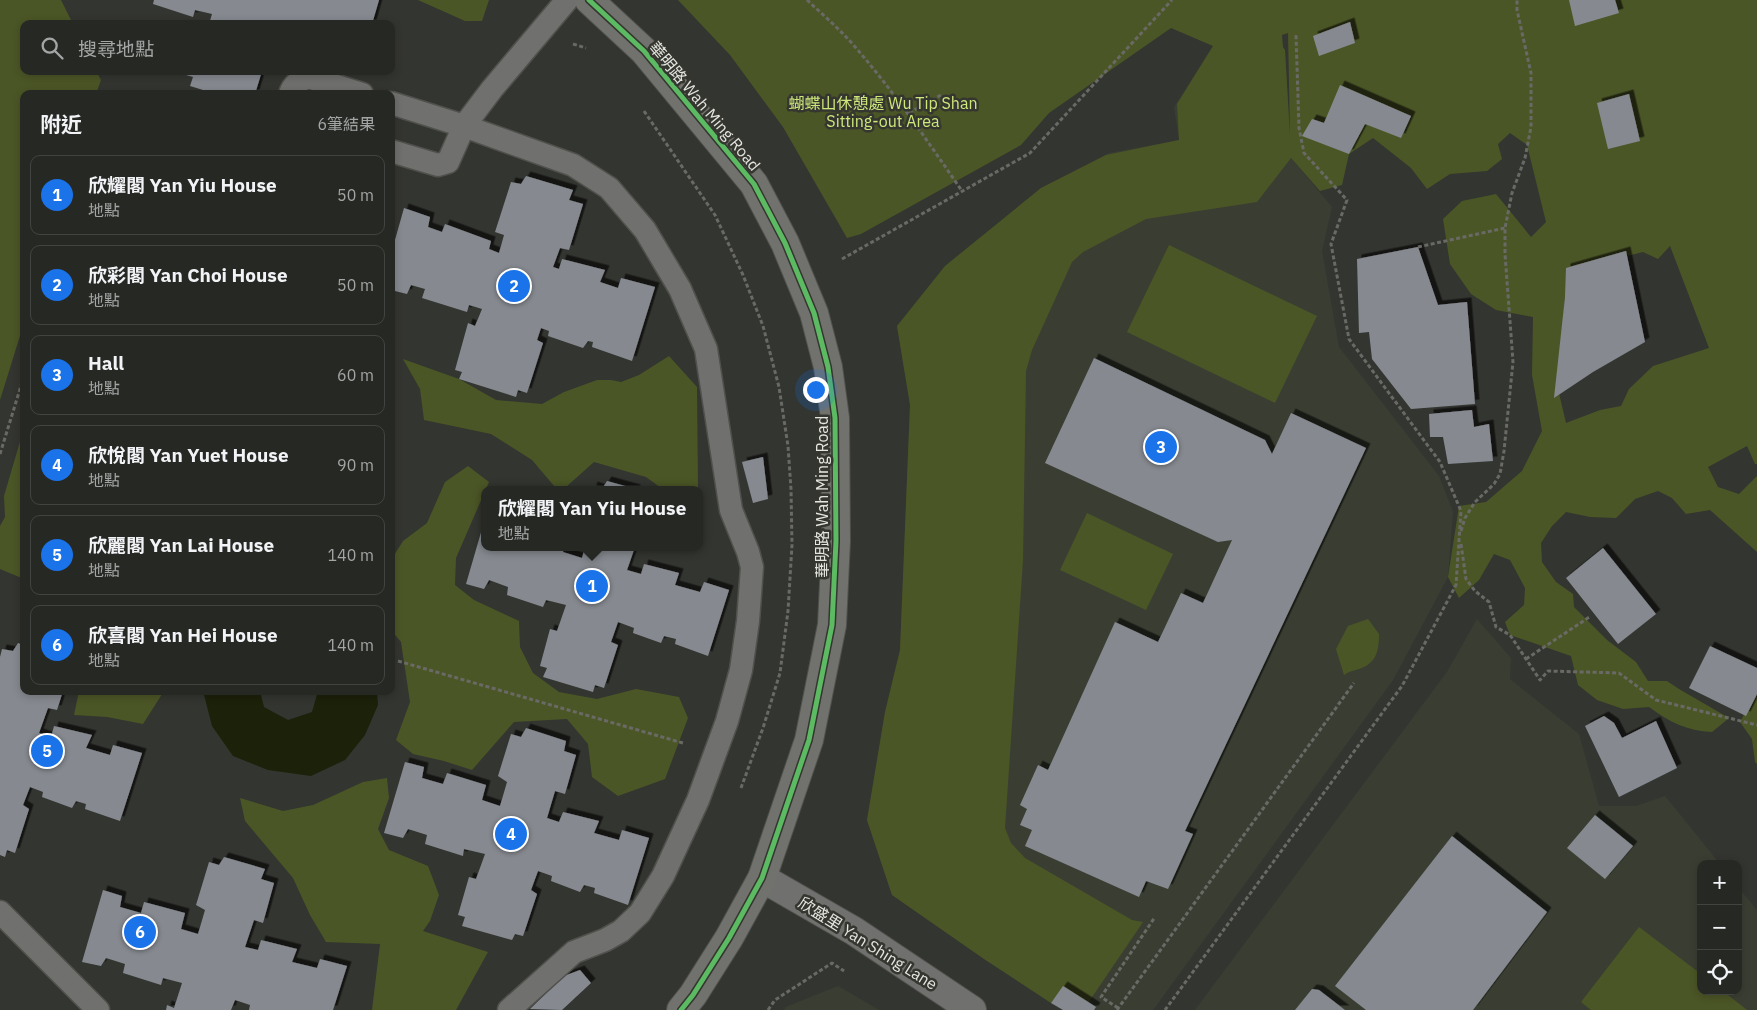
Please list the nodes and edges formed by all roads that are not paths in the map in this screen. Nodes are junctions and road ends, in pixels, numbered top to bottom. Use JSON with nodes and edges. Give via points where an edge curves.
{"nodes":[{"id":1,"x":567,"y":0,"type":"edge"},
{"id":2,"x":589,"y":0,"type":"edge"},
{"id":3,"x":291,"y":90,"type":"edge"},
{"id":4,"x":349,"y":90,"type":"edge"},
{"id":5,"x":395,"y":104,"type":"edge"},
{"id":6,"x":464,"y":126,"type":"junction"},
{"id":7,"x":395,"y":152,"type":"edge"},
{"id":8,"x":762,"y":878,"type":"junction"},
{"id":9,"x":0,"y":912,"type":"edge"},
{"id":10,"x":98,"y":1010,"type":"edge"},
{"id":11,"x":509,"y":1010,"type":"edge"},
{"id":12,"x":681,"y":1010,"type":"edge"},
{"id":13,"x":972,"y":1010,"type":"edge"}],
"edges":[{"from":1,"to":6,"type":"lane"},
{"from":2,"to":8,"type":"street","name":"華明路 Wah Ming Road","via":[[644,51],[754,184],[785,243],[814,313],[828,367],[835,418],[836,541],[832,625],[809,740]]},
{"from":3,"to":4,"type":"lane","via":[[308,77]]},
{"from":5,"to":6,"type":"lane"},
{"from":6,"to":7,"type":"lane","via":[[448,162],[438,165]]},
{"from":6,"to":11,"type":"lane","via":[[572,164],[609,188],[645,230],[680,289],[706,349],[731,510],[752,567],[741,670],[727,720],[698,800],[662,876],[640,913],[621,931],[574,952]]},
{"from":8,"to":12,"type":"street","name":"華明路 Wah Ming Road","via":[[729,938]]},
{"from":8,"to":13,"type":"street","name":"欣盛里 Yan Shing Lane","via":[[854,931]]},
{"from":9,"to":10,"type":"lane"}]}
